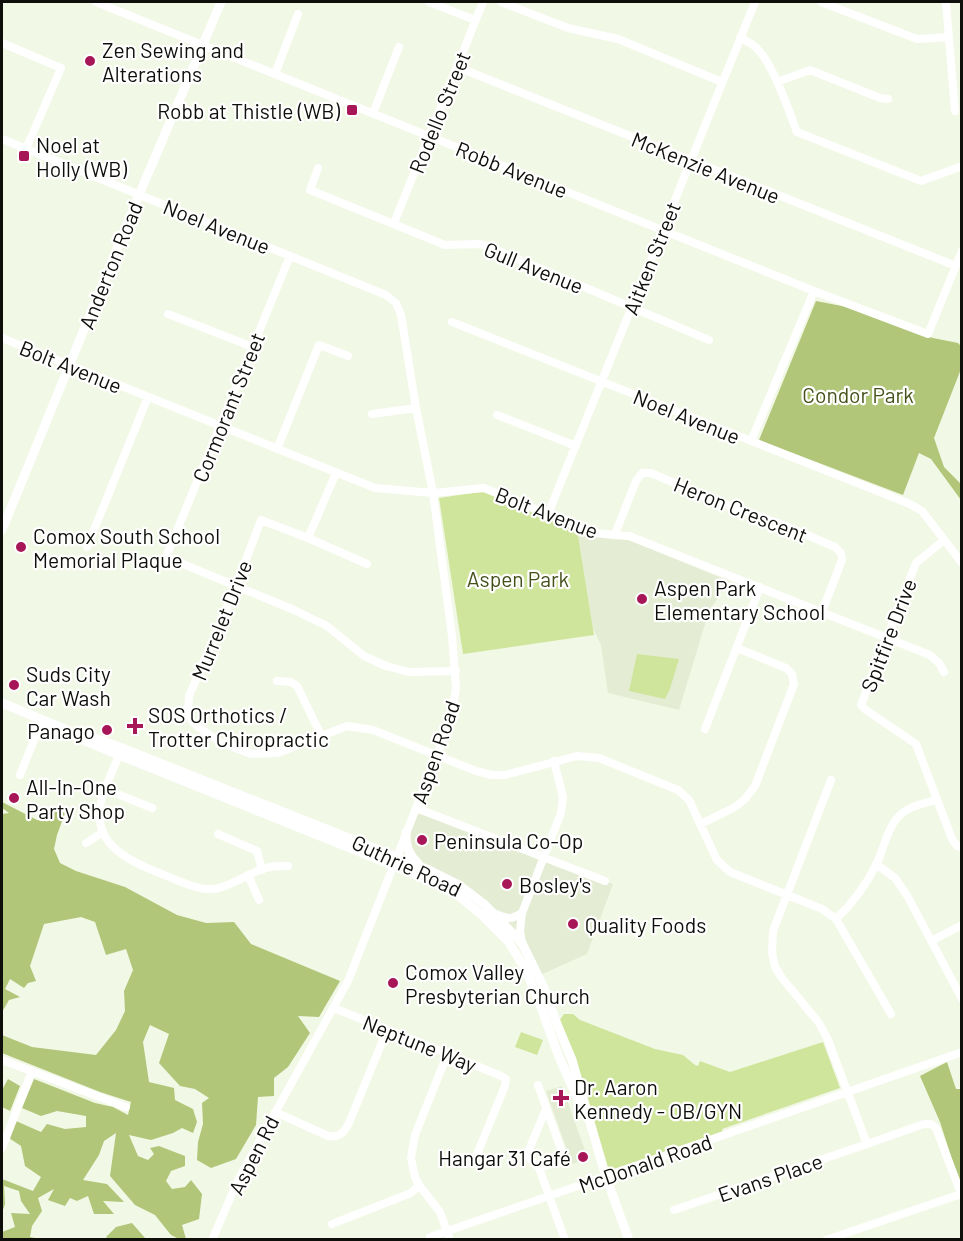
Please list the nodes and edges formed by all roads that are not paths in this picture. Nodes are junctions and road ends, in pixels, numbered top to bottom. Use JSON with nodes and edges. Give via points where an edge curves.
{"nodes":[{"id":1,"x":96,"y":2,"type":"edge"},
{"id":2,"x":221,"y":2,"type":"edge"},
{"id":3,"x":429,"y":2,"type":"edge"},
{"id":4,"x":483,"y":2,"type":"edge"},
{"id":5,"x":501,"y":2,"type":"edge"},
{"id":6,"x":755,"y":2,"type":"edge"},
{"id":7,"x":821,"y":2,"type":"edge"},
{"id":8,"x":946,"y":2,"type":"edge"},
{"id":9,"x":298,"y":14,"type":"dead end"},
{"id":10,"x":475,"y":20,"type":"junction"},
{"id":11,"x":949,"y":37,"type":"junction"},
{"id":12,"x":740,"y":38,"type":"junction"},
{"id":13,"x":2,"y":43,"type":"edge"},
{"id":14,"x":202,"y":44,"type":"junction"},
{"id":15,"x":399,"y":47,"type":"dead end"},
{"id":16,"x":457,"y":67,"type":"junction"},
{"id":17,"x":275,"y":74,"type":"junction"},
{"id":18,"x":722,"y":82,"type":"junction"},
{"id":19,"x":777,"y":82,"type":"junction"},
{"id":20,"x":888,"y":99,"type":"dead end"},
{"id":21,"x":955,"y":111,"type":"dead end"},
{"id":22,"x":373,"y":113,"type":"junction"},
{"id":23,"x":430,"y":136,"type":"junction"},
{"id":24,"x":2,"y":139,"type":"edge"},
{"id":25,"x":26,"y":149,"type":"junction"},
{"id":26,"x":690,"y":160,"type":"junction"},
{"id":27,"x":962,"y":166,"type":"edge"},
{"id":28,"x":318,"y":168,"type":"dead end"},
{"id":29,"x":139,"y":195,"type":"junction"},
{"id":30,"x":394,"y":223,"type":"junction"},
{"id":31,"x":662,"y":231,"type":"junction"},
{"id":32,"x":962,"y":251,"type":"edge"},
{"id":33,"x":290,"y":256,"type":"junction"},
{"id":34,"x":956,"y":266,"type":"junction"},
{"id":35,"x":814,"y":291,"type":"junction"},
{"id":36,"x":396,"y":303,"type":"joint"},
{"id":37,"x":632,"y":307,"type":"junction"},
{"id":38,"x":168,"y":314,"type":"dead end"},
{"id":39,"x":452,"y":322,"type":"dead end"},
{"id":40,"x":2,"y":338,"type":"edge"},
{"id":41,"x":709,"y":340,"type":"dead end"},
{"id":42,"x":253,"y":347,"type":"junction"},
{"id":43,"x":348,"y":356,"type":"dead end"},
{"id":44,"x":69,"y":365,"type":"junction"},
{"id":45,"x":601,"y":382,"type":"junction"},
{"id":46,"x":148,"y":397,"type":"junction"},
{"id":47,"x":416,"y":408,"type":"junction"},
{"id":48,"x":372,"y":414,"type":"dead end"},
{"id":49,"x":497,"y":414,"type":"dead end"},
{"id":50,"x":220,"y":426,"type":"junction"},
{"id":51,"x":751,"y":441,"type":"junction"},
{"id":52,"x":576,"y":446,"type":"junction"},
{"id":53,"x":277,"y":449,"type":"junction"},
{"id":54,"x":336,"y":473,"type":"junction"},
{"id":55,"x":433,"y":493,"type":"junction"},
{"id":56,"x":548,"y":514,"type":"junction"},
{"id":57,"x":2,"y":531,"type":"edge"},
{"id":58,"x":615,"y":534,"type":"junction"},
{"id":59,"x":308,"y":538,"type":"junction"},
{"id":60,"x":944,"y":540,"type":"junction"},
{"id":61,"x":87,"y":547,"type":"dead end"},
{"id":62,"x":962,"y":563,"type":"edge"},
{"id":63,"x":367,"y":564,"type":"dead end"},
{"id":64,"x":236,"y":586,"type":"junction"},
{"id":65,"x":760,"y":588,"type":"junction"},
{"id":66,"x":822,"y":612,"type":"junction"},
{"id":67,"x":886,"y":638,"type":"junction"},
{"id":68,"x":737,"y":648,"type":"junction"},
{"id":69,"x":456,"y":671,"type":"junction"},
{"id":70,"x":944,"y":672,"type":"dead end"},
{"id":71,"x":277,"y":681,"type":"dead end"},
{"id":72,"x":2,"y":703,"type":"edge"},
{"id":73,"x":42,"y":720,"type":"junction"},
{"id":74,"x":705,"y":729,"type":"dead end"},
{"id":75,"x":321,"y":735,"type":"junction"},
{"id":76,"x":120,"y":752,"type":"junction"},
{"id":77,"x":436,"y":755,"type":"junction"},
{"id":78,"x":554,"y":761,"type":"junction"},
{"id":79,"x":20,"y":775,"type":"dead end"},
{"id":80,"x":831,"y":780,"type":"dead end"},
{"id":81,"x":105,"y":789,"type":"junction"},
{"id":82,"x":936,"y":800,"type":"junction"},
{"id":83,"x":152,"y":808,"type":"dead end"},
{"id":84,"x":416,"y":808,"type":"junction"},
{"id":85,"x":701,"y":824,"type":"junction"},
{"id":86,"x":103,"y":832,"type":"junction"},
{"id":87,"x":406,"y":832,"type":"junction"},
{"id":88,"x":218,"y":834,"type":"dead end"},
{"id":89,"x":86,"y":843,"type":"dead end"},
{"id":90,"x":962,"y":847,"type":"edge"},
{"id":91,"x":544,"y":857,"type":"junction"},
{"id":92,"x":395,"y":861,"type":"junction"},
{"id":93,"x":876,"y":864,"type":"junction"},
{"id":94,"x":288,"y":866,"type":"dead end"},
{"id":95,"x":422,"y":867,"type":"junction"},
{"id":96,"x":262,"y":870,"type":"junction"},
{"id":97,"x":248,"y":875,"type":"junction"},
{"id":98,"x":604,"y":881,"type":"dead end"},
{"id":99,"x":787,"y":895,"type":"junction"},
{"id":100,"x":259,"y":900,"type":"dead end"},
{"id":101,"x":493,"y":912,"type":"junction"},
{"id":102,"x":522,"y":913,"type":"junction"},
{"id":103,"x":837,"y":919,"type":"junction"},
{"id":104,"x":962,"y":926,"type":"edge"},
{"id":105,"x":931,"y":941,"type":"junction"},
{"id":106,"x":522,"y":943,"type":"junction"},
{"id":107,"x":962,"y":999,"type":"edge"},
{"id":108,"x":334,"y":1008,"type":"junction"},
{"id":109,"x":891,"y":1014,"type":"dead end"},
{"id":110,"x":387,"y":1030,"type":"junction"},
{"id":111,"x":962,"y":1052,"type":"edge"},
{"id":112,"x":447,"y":1055,"type":"junction"},
{"id":113,"x":2,"y":1060,"type":"edge"},
{"id":114,"x":32,"y":1071,"type":"junction"},
{"id":115,"x":297,"y":1072,"type":"joint"},
{"id":116,"x":538,"y":1085,"type":"dead end"},
{"id":117,"x":847,"y":1092,"type":"junction"},
{"id":118,"x":126,"y":1107,"type":"dead end"},
{"id":119,"x":546,"y":1109,"type":"junction"},
{"id":120,"x":275,"y":1112,"type":"junction"},
{"id":121,"x":596,"y":1142,"type":"junction"},
{"id":122,"x":867,"y":1144,"type":"junction"},
{"id":123,"x":2,"y":1148,"type":"edge"},
{"id":124,"x":477,"y":1154,"type":"dead end"},
{"id":125,"x":539,"y":1168,"type":"junction"},
{"id":126,"x":606,"y":1177,"type":"junction"},
{"id":127,"x":419,"y":1185,"type":"junction"},
{"id":128,"x":961,"y":1195,"type":"edge"},
{"id":129,"x":549,"y":1197,"type":"junction"},
{"id":130,"x":674,"y":1210,"type":"dead end"},
{"id":131,"x":332,"y":1224,"type":"dead end"},
{"id":132,"x":448,"y":1235,"type":"edge"},
{"id":133,"x":430,"y":1237,"type":"dead end"},
{"id":134,"x":212,"y":1239,"type":"edge"},
{"id":135,"x":565,"y":1239,"type":"edge"},
{"id":136,"x":629,"y":1239,"type":"edge"},
{"id":137,"x":826,"y":1239,"type":"edge"}],
"edges":[{"from":1,"to":14,"type":"street","name":"Robb Avenue"},
{"from":2,"to":14,"type":"main road","name":"Anderton Road"},
{"from":3,"to":10,"type":"street"},
{"from":4,"to":10,"type":"street","name":"Rodello Street"},
{"from":5,"to":18,"type":"street","via":[[568,28],[618,39]]},
{"from":6,"to":12,"type":"street","name":"Aitken Street"},
{"from":7,"to":11,"type":"street","via":[[917,39]]},
{"from":8,"to":11,"type":"street"},
{"from":9,"to":17,"type":"street"},
{"from":10,"to":16,"type":"street","name":"Rodello Street"},
{"from":11,"to":21,"type":"street"},
{"from":12,"to":18,"type":"street","name":"Aitken Street"},
{"from":12,"to":19,"type":"street","via":[[766,59]]},
{"from":13,"to":25,"type":"street","via":[[61,68]]},
{"from":14,"to":17,"type":"street","name":"Robb Avenue"},
{"from":14,"to":29,"type":"main road","name":"Anderton Road"},
{"from":15,"to":22,"type":"street"},
{"from":16,"to":23,"type":"street","name":"Rodello Street"},
{"from":16,"to":26,"type":"street","name":"McKenzie Avenue"},
{"from":17,"to":22,"type":"street","name":"Robb Avenue"},
{"from":18,"to":26,"type":"street","name":"Aitken Street"},
{"from":19,"to":20,"type":"street","via":[[810,70]]},
{"from":19,"to":27,"type":"street","via":[[798,132],[921,181]]},
{"from":22,"to":23,"type":"street","name":"Robb Avenue"},
{"from":23,"to":30,"type":"street","name":"Rodello Street"},
{"from":23,"to":31,"type":"street","name":"Robb Avenue"},
{"from":24,"to":25,"type":"street","name":"Noel Avenue"},
{"from":25,"to":29,"type":"street","name":"Noel Avenue"},
{"from":26,"to":31,"type":"street","name":"Aitken Street"},
{"from":26,"to":34,"type":"street","name":"McKenzie Avenue"},
{"from":28,"to":30,"type":"street","name":"Gull Avenue","via":[[310,190]]},
{"from":29,"to":33,"type":"street","name":"Noel Avenue"},
{"from":29,"to":44,"type":"main road","name":"Anderton Road"},
{"from":30,"to":37,"type":"street","name":"Gull Avenue","via":[[445,245],[487,246]]},
{"from":31,"to":35,"type":"street","name":"Robb Avenue"},
{"from":31,"to":37,"type":"street","name":"Aitken Street"},
{"from":32,"to":34,"type":"street"},
{"from":33,"to":36,"type":"street","name":"Noel Avenue","via":[[387,295]]},
{"from":33,"to":42,"type":"street","name":"Cormorant Street"},
{"from":34,"to":35,"type":"street","name":"Robb Avenue","via":[[928,334]]},
{"from":35,"to":51,"type":"street"},
{"from":36,"to":47,"type":"street","name":"Aspen Road"},
{"from":37,"to":41,"type":"street","name":"Gull Avenue"},
{"from":37,"to":45,"type":"street","name":"Aitken Street"},
{"from":38,"to":42,"type":"street"},
{"from":39,"to":45,"type":"street","name":"Noel Avenue"},
{"from":40,"to":44,"type":"street","name":"Bolt Avenue"},
{"from":42,"to":50,"type":"street","name":"Cormorant Street"},
{"from":43,"to":53,"type":"street","via":[[319,345]]},
{"from":44,"to":46,"type":"street","name":"Bolt Avenue"},
{"from":44,"to":57,"type":"main road","name":"Anderton Road"},
{"from":45,"to":51,"type":"street","name":"Noel Avenue"},
{"from":45,"to":52,"type":"street","name":"Aitken Street"},
{"from":46,"to":50,"type":"street","name":"Bolt Avenue"},
{"from":46,"to":61,"type":"street"},
{"from":47,"to":48,"type":"street"},
{"from":47,"to":55,"type":"street","name":"Aspen Road"},
{"from":49,"to":52,"type":"street"},
{"from":50,"to":53,"type":"street","name":"Bolt Avenue"},
{"from":50,"to":64,"type":"street","name":"Cormorant Street","via":[[168,559]]},
{"from":51,"to":60,"type":"street","name":"Noel Avenue","via":[[910,504],[922,511]]},
{"from":52,"to":56,"type":"street","name":"Aitken Street"},
{"from":53,"to":54,"type":"street","name":"Bolt Avenue"},
{"from":54,"to":55,"type":"street","name":"Bolt Avenue","via":[[375,488]]},
{"from":54,"to":59,"type":"street"},
{"from":55,"to":56,"type":"street","name":"Bolt Avenue","via":[[484,488]]},
{"from":55,"to":69,"type":"street","name":"Aspen Road"},
{"from":56,"to":58,"type":"street","name":"Bolt Avenue","via":[[593,533]]},
{"from":58,"to":65,"type":"street","name":"Bolt Avenue","via":[[629,536]]},
{"from":58,"to":66,"type":"street","name":"Heron Crescent","via":[[636,481],[642,473],[651,473],[835,547],[842,560]]},
{"from":59,"to":63,"type":"street"},
{"from":59,"to":64,"type":"street","name":"Murrelet Drive","via":[[261,520]]},
{"from":60,"to":62,"type":"street"},
{"from":60,"to":67,"type":"street","name":"Spitfire Drive","via":[[916,563]]},
{"from":64,"to":69,"type":"street","via":[[327,626],[364,656],[386,666],[410,672]]},
{"from":64,"to":75,"type":"street","name":"Murrelet Drive","via":[[189,696],[192,720],[220,742],[251,754],[278,753]]},
{"from":65,"to":66,"type":"street","name":"Bolt Avenue"},
{"from":65,"to":68,"type":"street"},
{"from":66,"to":67,"type":"street","name":"Bolt Avenue"},
{"from":67,"to":70,"type":"street","name":"Bolt Avenue","via":[[930,655]]},
{"from":67,"to":82,"type":"street","name":"Spitfire Drive","via":[[861,705],[916,744]]},
{"from":68,"to":74,"type":"street"},
{"from":68,"to":85,"type":"street","via":[[786,668],[794,684],[755,786],[735,807]]},
{"from":69,"to":77,"type":"street","name":"Aspen Road","via":[[452,713]]},
{"from":71,"to":75,"type":"street","via":[[297,686]]},
{"from":72,"to":73,"type":"main road","name":"Guthrie Road"},
{"from":73,"to":76,"type":"main road","name":"Guthrie Road"},
{"from":73,"to":79,"type":"street"},
{"from":75,"to":77,"type":"street","name":"Murrelet Drive","via":[[347,726],[373,730]]},
{"from":76,"to":81,"type":"street"},
{"from":76,"to":92,"type":"main road","name":"Guthrie Road"},
{"from":77,"to":78,"type":"street","name":"Murrelet Drive","via":[[492,775]]},
{"from":77,"to":84,"type":"street","name":"Aspen Road"},
{"from":78,"to":85,"type":"street","name":"Murrelet Drive","via":[[577,756],[599,758],[678,790],[689,800]]},
{"from":78,"to":91,"type":"street","via":[[563,797]]},
{"from":80,"to":99,"type":"street"},
{"from":81,"to":83,"type":"street"},
{"from":81,"to":86,"type":"street","via":[[100,805]]},
{"from":82,"to":90,"type":"street","name":"Spitfire Drive","via":[[952,839]]},
{"from":82,"to":93,"type":"street","via":[[905,811],[887,836]]},
{"from":84,"to":87,"type":"street","name":"Aspen Road"},
{"from":84,"to":91,"type":"street"},
{"from":85,"to":99,"type":"street","name":"Murrelet Drive","via":[[717,860],[730,872]]},
{"from":86,"to":89,"type":"street"},
{"from":86,"to":97,"type":"street","via":[[126,859],[198,887],[212,889]]},
{"from":87,"to":92,"type":"street","name":"Aspen Road"},
{"from":87,"to":95,"type":"main road","via":[[409,853]]},
{"from":88,"to":96,"type":"street","via":[[257,851]]},
{"from":91,"to":98,"type":"street"},
{"from":91,"to":102,"type":"street"},
{"from":92,"to":95,"type":"main road","name":"Guthrie Road"},
{"from":92,"to":108,"type":"street","name":"Aspen Road"},
{"from":92,"to":121,"type":"main road","name":"Guthrie Road","via":[[460,897],[507,941],[534,988]]},
{"from":93,"to":103,"type":"street","via":[[851,905]]},
{"from":93,"to":105,"type":"street","via":[[895,878]]},
{"from":94,"to":96,"type":"street"},
{"from":95,"to":101,"type":"main road","name":"Guthrie Road","via":[[459,885]]},
{"from":96,"to":97,"type":"street"},
{"from":97,"to":100,"type":"street"},
{"from":99,"to":103,"type":"street","name":"Murrelet Drive"},
{"from":99,"to":117,"type":"street","via":[[773,931],[776,967],[819,1023]]},
{"from":101,"to":102,"type":"street","via":[[510,919]]},
{"from":101,"to":106,"type":"main road","name":"Guthrie Road"},
{"from":102,"to":106,"type":"street"},
{"from":103,"to":109,"type":"street"},
{"from":104,"to":105,"type":"street"},
{"from":105,"to":107,"type":"street"},
{"from":106,"to":121,"type":"main road","name":"Guthrie Road","via":[[572,1060]]},
{"from":108,"to":110,"type":"street","name":"Neptune Way"},
{"from":108,"to":115,"type":"street","name":"Aspen Road"},
{"from":110,"to":112,"type":"street","name":"Neptune Way"},
{"from":110,"to":120,"type":"street","via":[[349,1123],[340,1135],[328,1136]]},
{"from":111,"to":117,"type":"street","name":"McDonald Road"},
{"from":112,"to":124,"type":"street","name":"Neptune Way","via":[[506,1079]]},
{"from":112,"to":127,"type":"street","via":[[413,1145],[411,1158]]},
{"from":113,"to":114,"type":"street"},
{"from":114,"to":118,"type":"street"},
{"from":114,"to":123,"type":"street"},
{"from":115,"to":120,"type":"street","name":"Aspen Rd"},
{"from":116,"to":119,"type":"street"},
{"from":117,"to":122,"type":"street"},
{"from":117,"to":126,"type":"street","name":"McDonald Road"},
{"from":119,"to":125,"type":"street","via":[[528,1152]]},
{"from":119,"to":125,"type":"street","via":[[565,1160]]},
{"from":120,"to":134,"type":"street","name":"Aspen Rd"},
{"from":121,"to":126,"type":"main road","name":"Guthrie Road"},
{"from":122,"to":128,"type":"street","name":"Evans Place","via":[[931,1124],[936,1128]]},
{"from":122,"to":130,"type":"street","name":"Evans Place"},
{"from":125,"to":129,"type":"street"},
{"from":126,"to":129,"type":"street","name":"McDonald Road"},
{"from":126,"to":136,"type":"main road","name":"Guthrie Road"},
{"from":127,"to":131,"type":"street","via":[[411,1193]]},
{"from":127,"to":132,"type":"street","via":[[440,1212]]},
{"from":128,"to":137,"type":"street"},
{"from":129,"to":132,"type":"street","name":"McDonald Road"},
{"from":129,"to":135,"type":"street"},
{"from":132,"to":133,"type":"street","name":"McDonald Road"}]}
